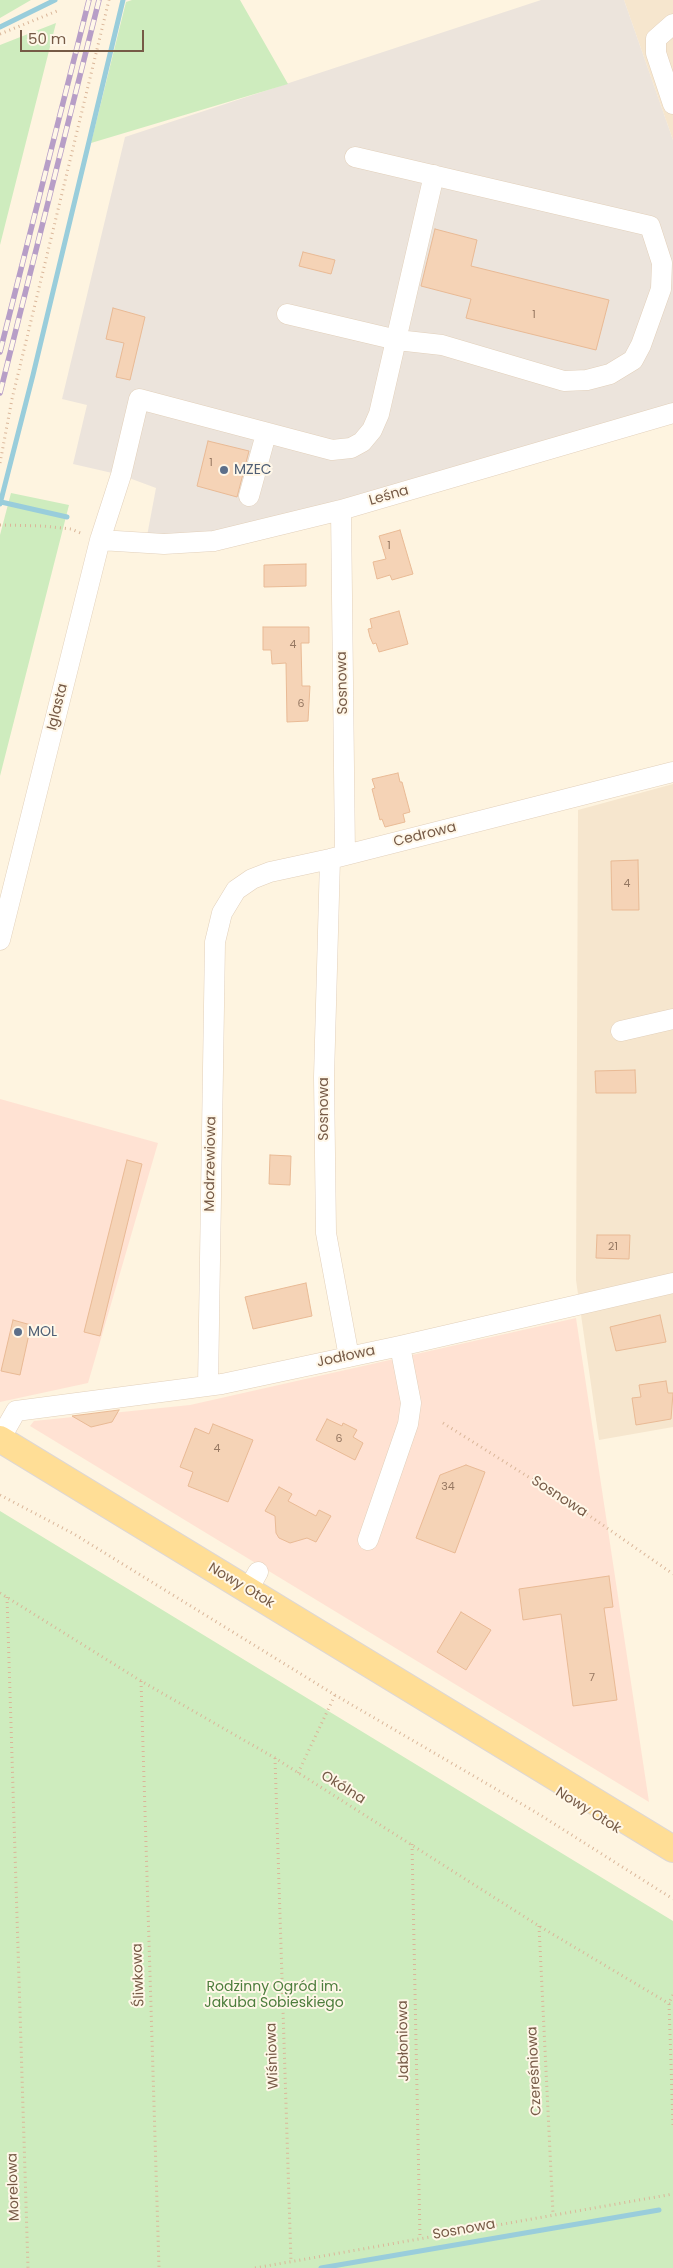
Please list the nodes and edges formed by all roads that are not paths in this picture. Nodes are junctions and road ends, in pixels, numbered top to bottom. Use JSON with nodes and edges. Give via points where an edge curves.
{"nodes":[{"id":1,"x":673,"y":24,"type":"edge"},
{"id":2,"x":673,"y":104,"type":"edge"},
{"id":3,"x":355,"y":157,"type":"dead end"},
{"id":4,"x":434,"y":175,"type":"junction"},
{"id":5,"x":287,"y":314,"type":"dead end"},
{"id":6,"x":397,"y":340,"type":"junction"},
{"id":7,"x":673,"y":413,"type":"edge"},
{"id":8,"x":266,"y":434,"type":"junction"},
{"id":9,"x":250,"y":496,"type":"dead end"},
{"id":10,"x":341,"y":510,"type":"junction"},
{"id":11,"x":100,"y":540,"type":"junction"},
{"id":12,"x":673,"y":772,"type":"edge"},
{"id":13,"x":338,"y":857,"type":"junction"},
{"id":14,"x":0,"y":940,"type":"edge"},
{"id":15,"x":215,"y":942,"type":"joint"},
{"id":16,"x":673,"y":1019,"type":"edge"},
{"id":17,"x":621,"y":1031,"type":"dead end"},
{"id":18,"x":673,"y":1283,"type":"edge"},
{"id":19,"x":400,"y":1346,"type":"junction"},
{"id":20,"x":349,"y":1357,"type":"junction"},
{"id":21,"x":208,"y":1386,"type":"junction"},
{"id":22,"x":0,"y":1439,"type":"edge"},
{"id":23,"x":368,"y":1540,"type":"dead end"},
{"id":24,"x":483,"y":1733,"type":"junction"},
{"id":25,"x":673,"y":1849,"type":"edge"},
{"id":26,"x":673,"y":1864,"type":"edge"}],
"edges":[{"from":1,"to":2,"type":"street","via":[[656,39],[656,53]]},
{"from":3,"to":4,"type":"street"},
{"from":4,"to":6,"type":"street"},
{"from":4,"to":6,"type":"street","via":[[650,226],[662,263],[660,288],[633,360],[610,374],[587,380],[564,380],[442,344]]},
{"from":5,"to":6,"type":"street"},
{"from":6,"to":8,"type":"street","via":[[380,414],[362,442],[350,448],[332,450]]},
{"from":7,"to":10,"type":"street","name":"Leśna"},
{"from":8,"to":9,"type":"street"},
{"from":8,"to":11,"type":"street","name":"Iglasta","via":[[139,399],[121,475]]},
{"from":10,"to":11,"type":"street","name":"Leśna","via":[[214,542],[164,544]]},
{"from":10,"to":13,"type":"street","name":"Sosnowa"},
{"from":11,"to":14,"type":"street","name":"Iglasta"},
{"from":12,"to":13,"type":"street","name":"Cedrowa"},
{"from":13,"to":15,"type":"street","name":"Cedrowa","via":[[270,872],[236,890],[222,913]]},
{"from":13,"to":20,"type":"street","name":"Sosnowa","via":[[324,1087],[326,1233]]},
{"from":15,"to":21,"type":"street","name":"Modrzewiowa"},
{"from":16,"to":17,"type":"street"},
{"from":18,"to":19,"type":"street","name":"Jodłowa"},
{"from":19,"to":20,"type":"street","name":"Jodłowa"},
{"from":19,"to":23,"type":"street","via":[[411,1403],[408,1424]]},
{"from":20,"to":21,"type":"street","name":"Jodłowa"},
{"from":21,"to":22,"type":"street","name":"Jodłowa","via":[[16,1411]]},
{"from":22,"to":24,"type":"main road","name":"Nowy Otok","via":[[253,1581]]},
{"from":24,"to":25,"type":"main road","name":"Nowy Otok"},
{"from":24,"to":26,"type":"main road","name":"Nowy Otok","via":[[551,1788]]}]}
